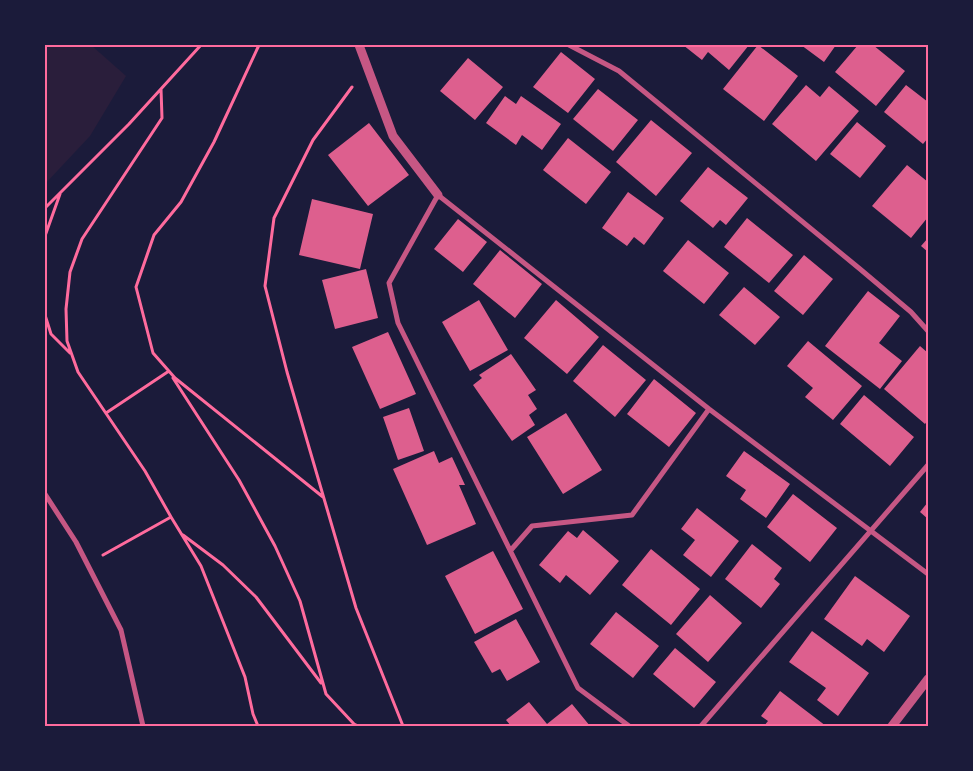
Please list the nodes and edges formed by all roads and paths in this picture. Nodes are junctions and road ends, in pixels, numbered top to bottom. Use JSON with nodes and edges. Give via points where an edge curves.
{"nodes":[{"id":1,"x":201,"y":45,"type":"edge"},
{"id":2,"x":259,"y":45,"type":"edge"},
{"id":3,"x":359,"y":45,"type":"edge"},
{"id":4,"x":569,"y":45,"type":"edge"},
{"id":5,"x":367,"y":67,"type":"junction"},
{"id":6,"x":161,"y":89,"type":"junction"},
{"id":7,"x":61,"y":192,"type":"junction"},
{"id":8,"x":438,"y":195,"type":"junction"},
{"id":9,"x":45,"y":208,"type":"edge"},
{"id":10,"x":45,"y":236,"type":"edge"},
{"id":11,"x":45,"y":315,"type":"edge"},
{"id":12,"x":928,"y":331,"type":"edge"},
{"id":13,"x":72,"y":356,"type":"junction"},
{"id":14,"x":168,"y":370,"type":"junction"},
{"id":15,"x":709,"y":409,"type":"junction"},
{"id":16,"x":106,"y":413,"type":"junction"},
{"id":17,"x":928,"y":465,"type":"edge"},
{"id":18,"x":45,"y":494,"type":"edge"},
{"id":19,"x":324,"y":498,"type":"junction"},
{"id":20,"x":171,"y":517,"type":"junction"},
{"id":21,"x":871,"y":532,"type":"junction"},
{"id":22,"x":180,"y":534,"type":"junction"},
{"id":23,"x":511,"y":550,"type":"junction"},
{"id":24,"x":87,"y":564,"type":"junction"},
{"id":25,"x":928,"y":574,"type":"edge"},
{"id":26,"x":928,"y":679,"type":"edge"},
{"id":27,"x":323,"y":685,"type":"junction"},
{"id":28,"x":143,"y":726,"type":"edge"},
{"id":29,"x":258,"y":726,"type":"edge"},
{"id":30,"x":358,"y":726,"type":"edge"},
{"id":31,"x":403,"y":726,"type":"edge"},
{"id":32,"x":629,"y":726,"type":"edge"},
{"id":33,"x":702,"y":726,"type":"edge"},
{"id":34,"x":892,"y":726,"type":"edge"}],
"edges":[{"from":1,"to":6,"type":"path"},
{"from":2,"to":14,"type":"path","via":[[214,142],[181,202],[154,235],[136,287],[153,354]]},
{"from":3,"to":5,"type":"street"},
{"from":4,"to":12,"type":"street","via":[[619,71],[911,312]]},
{"from":5,"to":8,"type":"street","via":[[393,136]]},
{"from":5,"to":19,"type":"path","via":[[313,140],[274,218],[265,286]]},
{"from":6,"to":7,"type":"path"},
{"from":6,"to":13,"type":"path","via":[[162,118],[82,239],[70,272],[66,309],[67,341]]},
{"from":7,"to":9,"type":"path"},
{"from":7,"to":10,"type":"path"},
{"from":8,"to":15,"type":"street"},
{"from":8,"to":23,"type":"street","via":[[389,283],[398,323]]},
{"from":11,"to":13,"type":"path","via":[[51,334]]},
{"from":13,"to":16,"type":"path","via":[[78,372]]},
{"from":14,"to":16,"type":"path"},
{"from":14,"to":19,"type":"path"},
{"from":14,"to":27,"type":"path","via":[[239,480],[275,546],[300,601]]},
{"from":15,"to":21,"type":"street"},
{"from":15,"to":23,"type":"street","via":[[632,515],[532,526]]},
{"from":16,"to":20,"type":"path"},
{"from":17,"to":21,"type":"street"},
{"from":18,"to":24,"type":"street"},
{"from":19,"to":31,"type":"path","via":[[356,608]]},
{"from":20,"to":22,"type":"path"},
{"from":20,"to":24,"type":"path"},
{"from":21,"to":25,"type":"street"},
{"from":21,"to":33,"type":"street"},
{"from":22,"to":27,"type":"path","via":[[223,565],[256,597]]},
{"from":22,"to":29,"type":"path","via":[[201,566],[245,677]]},
{"from":23,"to":32,"type":"street","via":[[578,688]]},
{"from":24,"to":28,"type":"street","via":[[121,630]]},
{"from":26,"to":34,"type":"street"},
{"from":27,"to":30,"type":"path","via":[[326,694]]}]}
